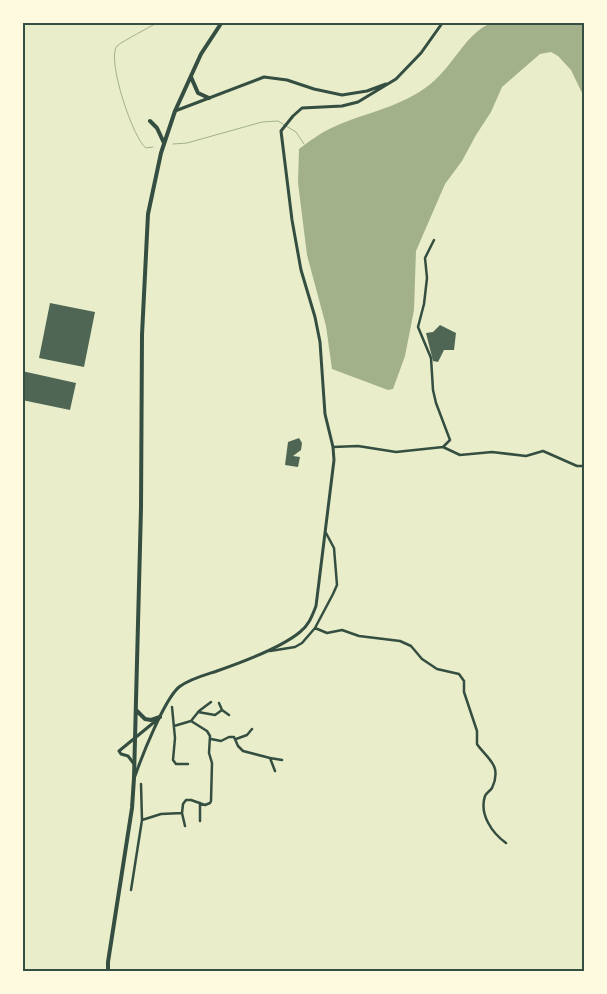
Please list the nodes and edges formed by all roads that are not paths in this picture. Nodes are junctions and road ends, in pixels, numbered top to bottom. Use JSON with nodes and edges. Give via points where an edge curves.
{"nodes":[{"id":1,"x":222,"y":22,"type":"edge"},
{"id":2,"x":442,"y":22,"type":"edge"},
{"id":3,"x":190,"y":77,"type":"junction"},
{"id":4,"x":396,"y":80,"type":"junction"},
{"id":5,"x":209,"y":98,"type":"junction"},
{"id":6,"x":175,"y":111,"type":"junction"},
{"id":7,"x":150,"y":121,"type":"dead end"},
{"id":8,"x":164,"y":143,"type":"junction"},
{"id":9,"x":434,"y":240,"type":"dead end"},
{"id":10,"x":333,"y":446,"type":"junction"},
{"id":11,"x":443,"y":448,"type":"junction"},
{"id":12,"x":584,"y":466,"type":"edge"},
{"id":13,"x":326,"y":533,"type":"junction"},
{"id":14,"x":315,"y":628,"type":"junction"},
{"id":15,"x":267,"y":650,"type":"junction"},
{"id":16,"x":211,"y":702,"type":"dead end"},
{"id":17,"x":219,"y":703,"type":"dead end"},
{"id":18,"x":172,"y":707,"type":"dead end"},
{"id":19,"x":136,"y":710,"type":"junction"},
{"id":20,"x":222,"y":710,"type":"junction"},
{"id":21,"x":198,"y":712,"type":"junction"},
{"id":22,"x":229,"y":715,"type":"dead end"},
{"id":23,"x":160,"y":717,"type":"junction"},
{"id":24,"x":191,"y":721,"type":"junction"},
{"id":25,"x":174,"y":726,"type":"junction"},
{"id":26,"x":252,"y":729,"type":"dead end"},
{"id":27,"x":135,"y":739,"type":"junction"},
{"id":28,"x":211,"y":739,"type":"junction"},
{"id":29,"x":236,"y":739,"type":"junction"},
{"id":30,"x":270,"y":758,"type":"junction"},
{"id":31,"x":282,"y":760,"type":"dead end"},
{"id":32,"x":188,"y":764,"type":"dead end"},
{"id":33,"x":134,"y":765,"type":"junction"},
{"id":34,"x":275,"y":771,"type":"dead end"},
{"id":35,"x":134,"y":778,"type":"junction"},
{"id":36,"x":141,"y":784,"type":"dead end"},
{"id":37,"x":200,"y":803,"type":"junction"},
{"id":38,"x":182,"y":813,"type":"junction"},
{"id":39,"x":142,"y":820,"type":"junction"},
{"id":40,"x":200,"y":821,"type":"dead end"},
{"id":41,"x":185,"y":826,"type":"dead end"},
{"id":42,"x":506,"y":843,"type":"dead end"},
{"id":43,"x":131,"y":890,"type":"dead end"},
{"id":44,"x":108,"y":972,"type":"edge"}],
"edges":[{"from":1,"to":3,"type":"main road"},
{"from":2,"to":4,"type":"street"},
{"from":3,"to":5,"type":"main road","via":[[198,93]]},
{"from":3,"to":6,"type":"main road"},
{"from":4,"to":5,"type":"street","via":[[367,91],[342,95],[264,77]]},
{"from":4,"to":10,"type":"street","via":[[358,102],[302,108],[281,131],[301,270],[320,342],[325,414]]},
{"from":5,"to":6,"type":"street"},
{"from":6,"to":8,"type":"main road"},
{"from":7,"to":8,"type":"main road"},
{"from":8,"to":19,"type":"main road","via":[[148,214],[142,335]]},
{"from":9,"to":11,"type":"street","via":[[425,258],[427,278],[418,326],[432,358],[434,396],[450,440]]},
{"from":10,"to":11,"type":"street","via":[[396,452]]},
{"from":10,"to":13,"type":"street","via":[[334,471]]},
{"from":11,"to":12,"type":"street","via":[[460,455],[492,452],[526,456],[543,451]]},
{"from":13,"to":14,"type":"street","via":[[334,548],[337,585]]},
{"from":13,"to":15,"type":"street","via":[[316,606],[310,621],[301,632]]},
{"from":14,"to":15,"type":"street","via":[[295,647]]},
{"from":14,"to":42,"type":"street","via":[[327,633],[342,630],[359,636],[400,641],[411,646],[436,669],[462,676],[477,731],[477,744],[494,766],[496,774],[492,788],[485,794],[486,819],[496,836]]},
{"from":15,"to":23,"type":"street","via":[[185,683],[170,697]]},
{"from":16,"to":21,"type":"street"},
{"from":17,"to":20,"type":"street"},
{"from":18,"to":25,"type":"street"},
{"from":19,"to":23,"type":"main road","via":[[145,720]]},
{"from":19,"to":27,"type":"main road"},
{"from":20,"to":21,"type":"street","via":[[215,715]]},
{"from":20,"to":22,"type":"street"},
{"from":21,"to":24,"type":"street"},
{"from":23,"to":27,"type":"street"},
{"from":23,"to":35,"type":"street"},
{"from":24,"to":25,"type":"street"},
{"from":24,"to":28,"type":"street","via":[[207,731]]},
{"from":25,"to":32,"type":"street","via":[[173,760],[176,764]]},
{"from":26,"to":29,"type":"street"},
{"from":27,"to":33,"type":"main road"},
{"from":27,"to":33,"type":"street","via":[[119,751]]},
{"from":28,"to":29,"type":"street","via":[[221,741],[232,736]]},
{"from":28,"to":37,"type":"street","via":[[208,751],[212,763],[211,801]]},
{"from":29,"to":30,"type":"street","via":[[243,751]]},
{"from":30,"to":31,"type":"street"},
{"from":30,"to":34,"type":"street"},
{"from":33,"to":35,"type":"main road"},
{"from":35,"to":44,"type":"main road"},
{"from":36,"to":39,"type":"street"},
{"from":37,"to":38,"type":"street","via":[[186,800]]},
{"from":37,"to":40,"type":"street"},
{"from":38,"to":39,"type":"street","via":[[161,814]]},
{"from":38,"to":41,"type":"street"},
{"from":39,"to":43,"type":"street"}]}
